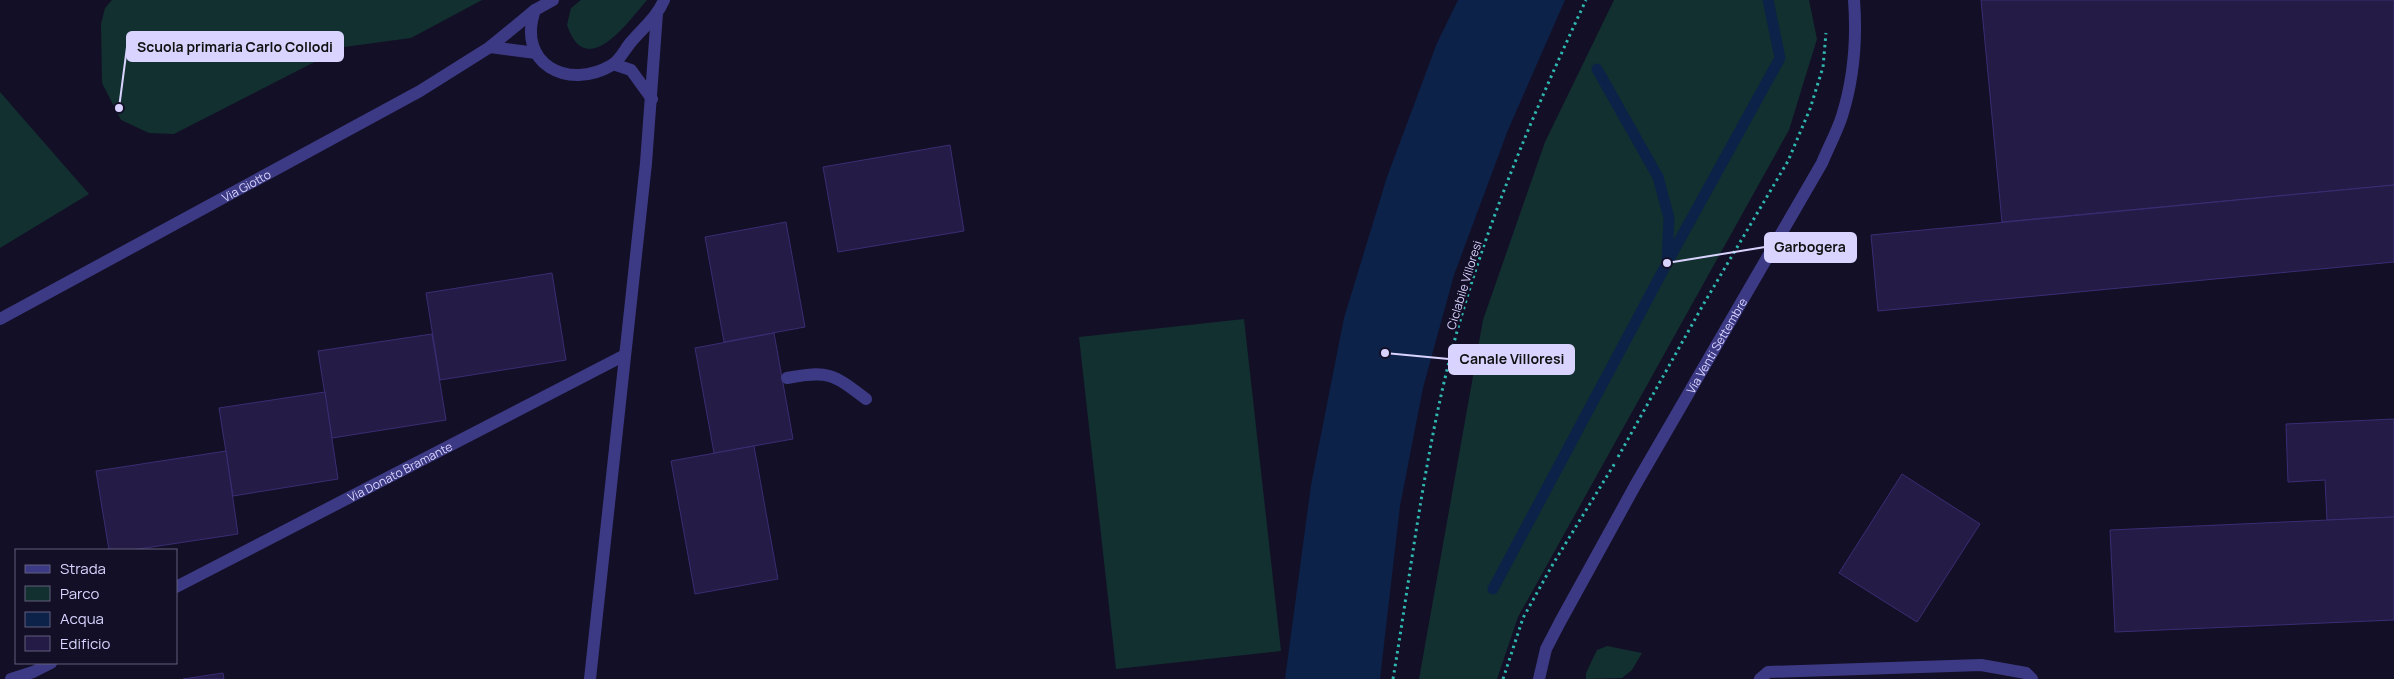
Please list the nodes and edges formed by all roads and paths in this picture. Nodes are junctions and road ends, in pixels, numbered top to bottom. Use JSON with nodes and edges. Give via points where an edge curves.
{"nodes":[{"id":1,"x":553,"y":0,"type":"edge"},
{"id":2,"x":664,"y":0,"type":"edge"},
{"id":3,"x":1586,"y":0,"type":"edge"},
{"id":4,"x":1854,"y":0,"type":"edge"},
{"id":5,"x":536,"y":10,"type":"junction"},
{"id":6,"x":657,"y":13,"type":"junction"},
{"id":7,"x":1827,"y":28,"type":"dead end"},
{"id":8,"x":490,"y":47,"type":"junction"},
{"id":9,"x":536,"y":53,"type":"junction"},
{"id":10,"x":613,"y":64,"type":"junction"},
{"id":11,"x":652,"y":99,"type":"junction"},
{"id":12,"x":0,"y":319,"type":"edge"},
{"id":13,"x":625,"y":355,"type":"junction"},
{"id":14,"x":787,"y":378,"type":"dead end"},
{"id":15,"x":866,"y":399,"type":"dead end"},
{"id":16,"x":178,"y":586,"type":"edge"},
{"id":17,"x":48,"y":664,"type":"edge"},
{"id":18,"x":10,"y":679,"type":"edge"},
{"id":19,"x":590,"y":679,"type":"edge"},
{"id":20,"x":1394,"y":679,"type":"edge"},
{"id":21,"x":1503,"y":679,"type":"edge"},
{"id":22,"x":1539,"y":679,"type":"edge"},
{"id":23,"x":1760,"y":679,"type":"edge"},
{"id":24,"x":2032,"y":679,"type":"edge"}],
"edges":[{"from":1,"to":5,"type":"street","name":"Via Giotto"},
{"from":2,"to":6,"type":"street"},
{"from":3,"to":20,"type":"path","name":"Ciclabile Villoresi","via":[[1507,185],[1471,286],[1446,374]]},
{"from":4,"to":22,"type":"street","name":"Via Venti Settembre","via":[[1856,25],[1852,76],[1842,118],[1822,163],[1560,622],[1546,650]]},
{"from":5,"to":8,"type":"street","name":"Via Giotto"},
{"from":5,"to":9,"type":"street","via":[[531,23]]},
{"from":6,"to":10,"type":"street"},
{"from":6,"to":11,"type":"street"},
{"from":7,"to":21,"type":"path","via":[[1823,67],[1788,161],[1523,618]]},
{"from":8,"to":9,"type":"street"},
{"from":8,"to":12,"type":"street","name":"Via Giotto","via":[[420,91]]},
{"from":9,"to":10,"type":"street","via":[[546,66],[563,73],[599,71]]},
{"from":10,"to":11,"type":"street","via":[[632,70]]},
{"from":11,"to":13,"type":"street"},
{"from":13,"to":16,"type":"street","name":"Via Donato Bramante"},
{"from":13,"to":19,"type":"street"},
{"from":14,"to":15,"type":"street","via":[[816,373],[839,378]]},
{"from":17,"to":18,"type":"street"},
{"from":23,"to":24,"type":"street","via":[[1768,672],[1982,665],[2026,673]]}]}
